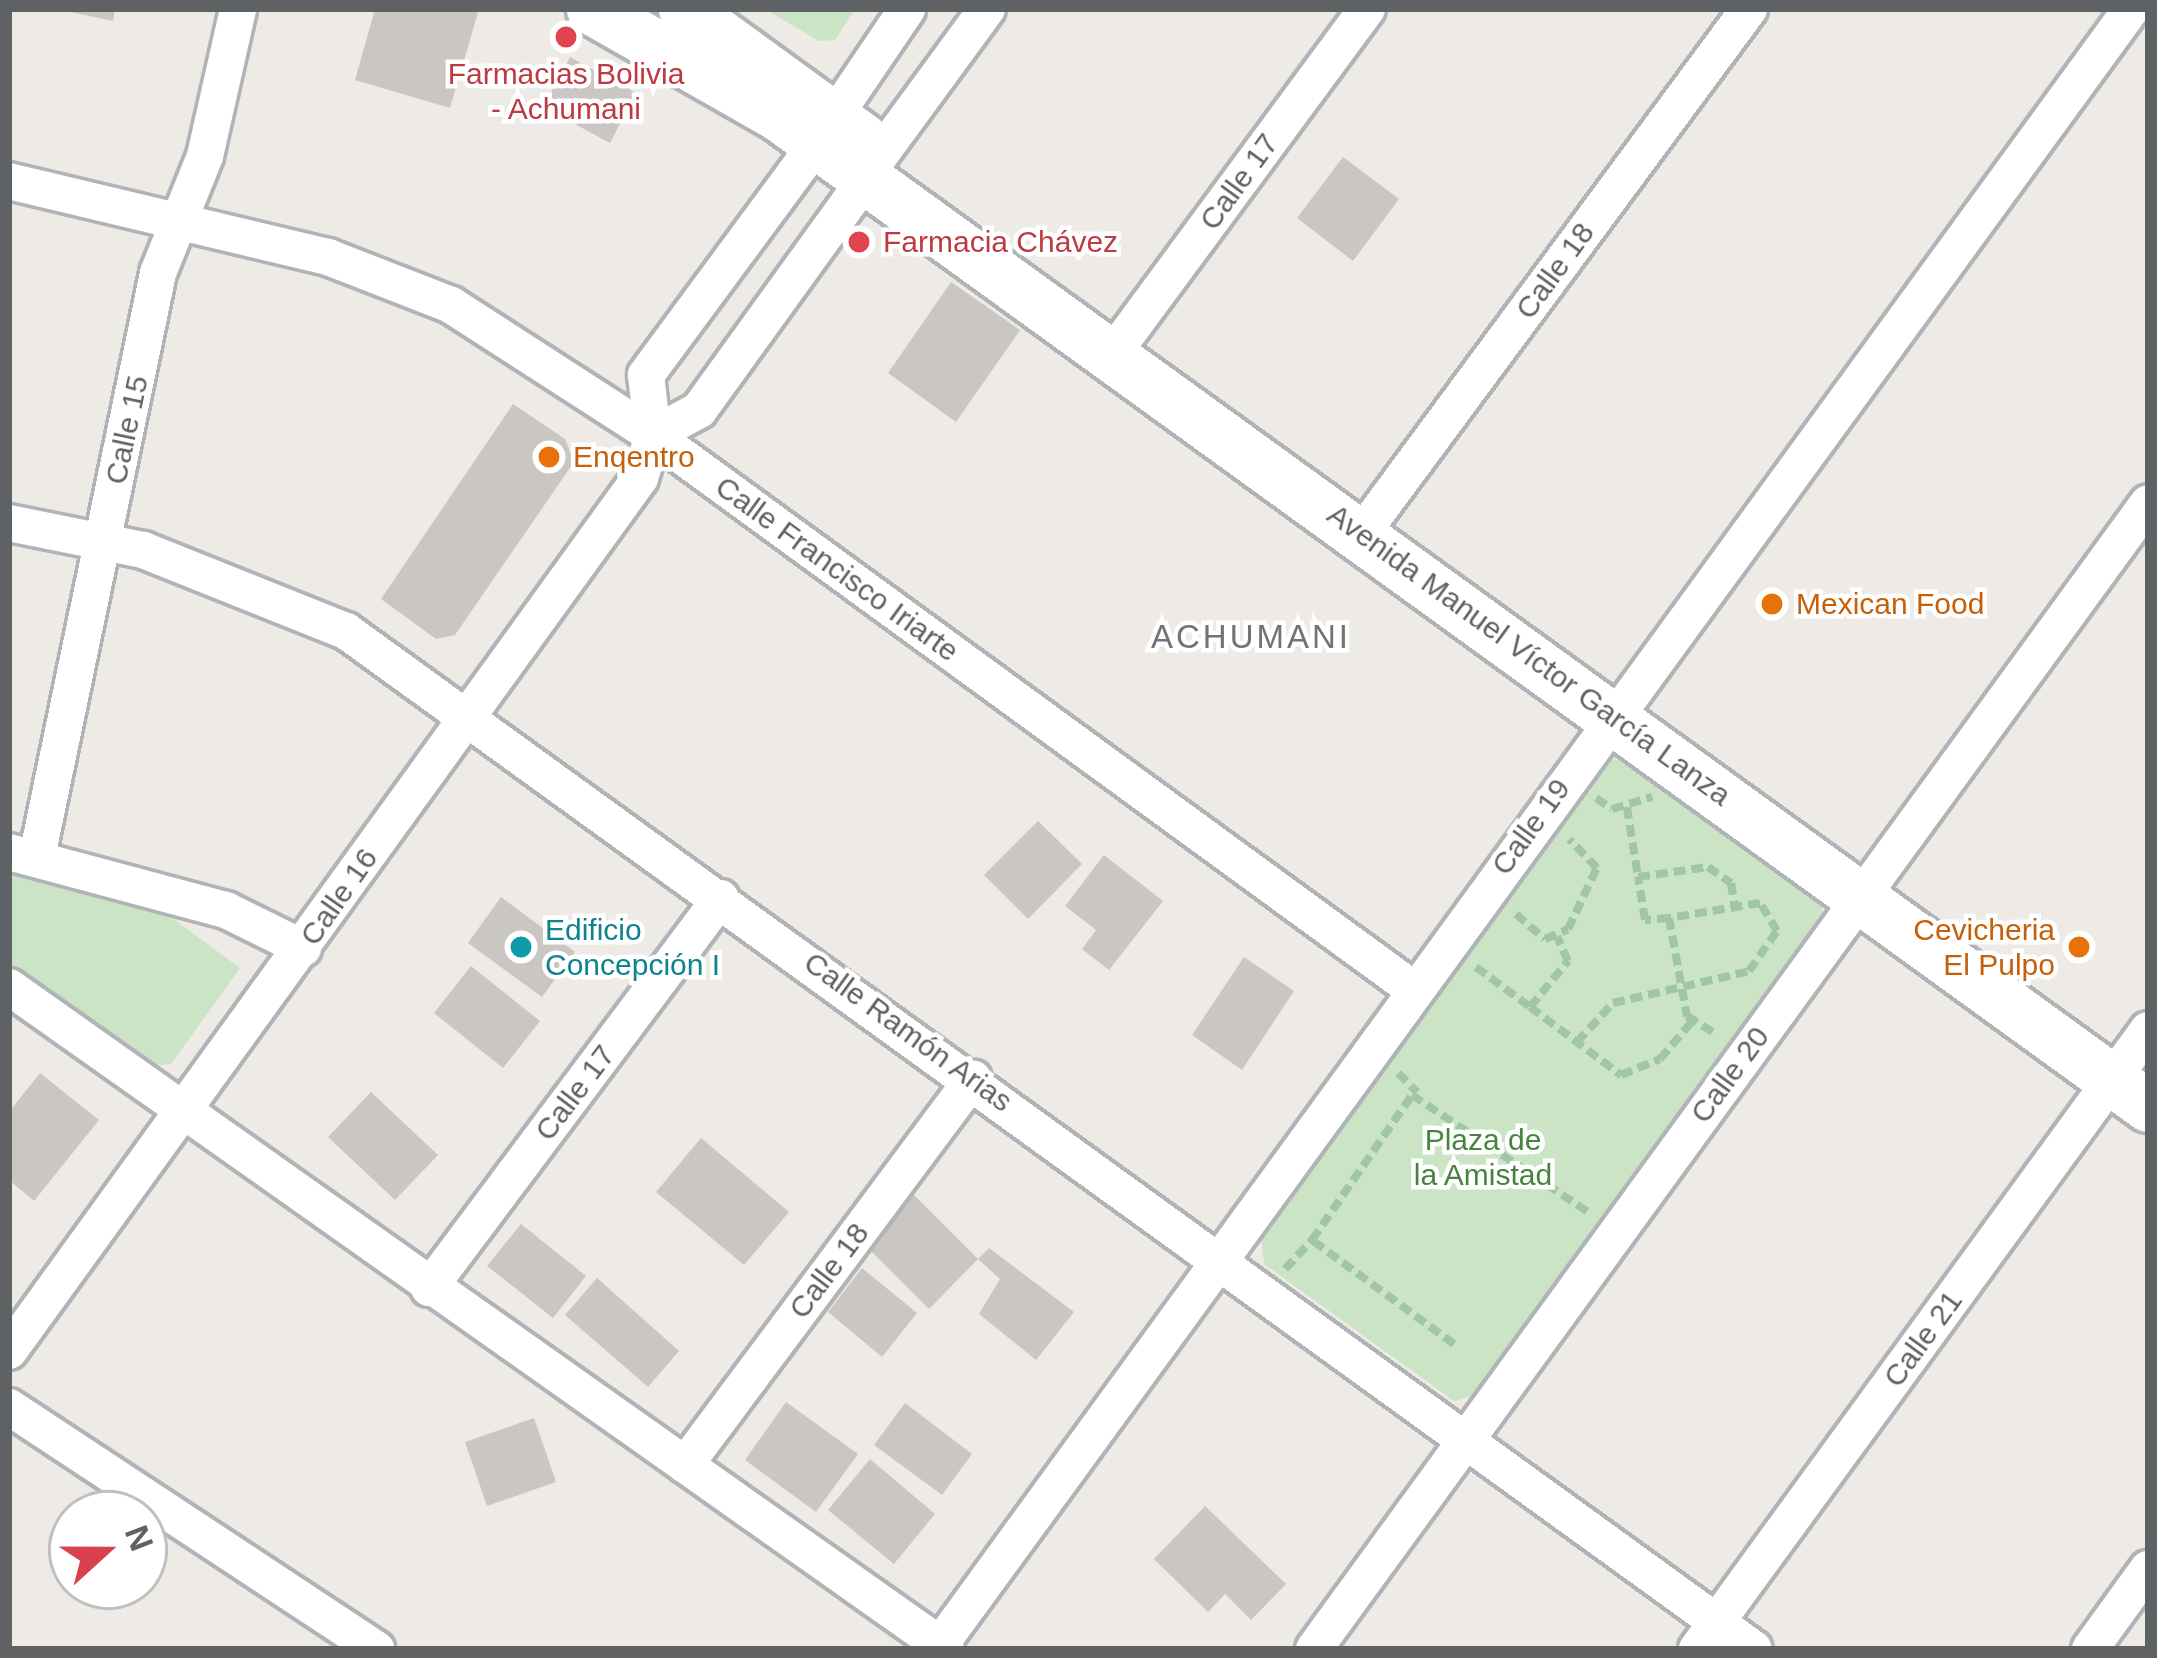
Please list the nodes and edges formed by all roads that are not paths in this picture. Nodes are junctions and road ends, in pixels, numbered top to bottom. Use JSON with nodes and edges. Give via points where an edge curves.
{"nodes":[{"id":1,"x":238,"y":9,"type":"edge"},
{"id":2,"x":592,"y":9,"type":"edge"},
{"id":3,"x":684,"y":9,"type":"edge"},
{"id":4,"x":907,"y":9,"type":"edge"},
{"id":5,"x":987,"y":9,"type":"edge"},
{"id":6,"x":1367,"y":9,"type":"edge"},
{"id":7,"x":1749,"y":9,"type":"edge"},
{"id":8,"x":2131,"y":9,"type":"edge"},
{"id":9,"x":826,"y":129,"type":"junction"},
{"id":10,"x":870,"y":170,"type":"junction"},
{"id":11,"x":9,"y":181,"type":"edge"},
{"id":12,"x":181,"y":216,"type":"junction"},
{"id":13,"x":1111,"y":356,"type":"junction"},
{"id":14,"x":653,"y":435,"type":"junction"},
{"id":15,"x":2148,"y":503,"type":"edge"},
{"id":16,"x":9,"y":523,"type":"edge"},
{"id":17,"x":1362,"y":533,"type":"junction"},
{"id":18,"x":104,"y":541,"type":"junction"},
{"id":19,"x":469,"y":714,"type":"junction"},
{"id":20,"x":1612,"y":714,"type":"junction"},
{"id":21,"x":23,"y":854,"type":"edge"},
{"id":22,"x":1859,"y":896,"type":"junction"},
{"id":23,"x":721,"y":898,"type":"junction"},
{"id":24,"x":303,"y":948,"type":"junction"},
{"id":25,"x":9,"y":987,"type":"edge"},
{"id":26,"x":1413,"y":989,"type":"junction"},
{"id":27,"x":2148,"y":1030,"type":"edge"},
{"id":28,"x":973,"y":1078,"type":"junction"},
{"id":29,"x":2130,"y":1093,"type":"edge"},
{"id":30,"x":180,"y":1118,"type":"junction"},
{"id":31,"x":1218,"y":1257,"type":"junction"},
{"id":32,"x":429,"y":1288,"type":"junction"},
{"id":33,"x":9,"y":1351,"type":"edge"},
{"id":34,"x":9,"y":1407,"type":"edge"},
{"id":35,"x":1469,"y":1436,"type":"junction"},
{"id":36,"x":685,"y":1465,"type":"junction"},
{"id":37,"x":2148,"y":1569,"type":"edge"},
{"id":38,"x":1707,"y":1636,"type":"edge"},
{"id":39,"x":941,"y":1648,"type":"edge"},
{"id":40,"x":376,"y":1649,"type":"edge"},
{"id":41,"x":1314,"y":1649,"type":"edge"},
{"id":42,"x":1754,"y":1649,"type":"edge"},
{"id":43,"x":2090,"y":1649,"type":"edge"}],
"edges":[{"from":1,"to":12,"type":"street","name":"Calle 15"},
{"from":2,"to":9,"type":"main road"},
{"from":3,"to":9,"type":"main road"},
{"from":4,"to":9,"type":"street","name":"Calle 16"},
{"from":5,"to":10,"type":"street"},
{"from":6,"to":13,"type":"street","name":"Calle 17"},
{"from":7,"to":17,"type":"street","name":"Calle 18"},
{"from":8,"to":20,"type":"street","name":"Calle 19"},
{"from":9,"to":10,"type":"main road"},
{"from":9,"to":14,"type":"street","name":"Calle 16","via":[[646,375]]},
{"from":10,"to":13,"type":"main road","name":"Avenida Manuel Víctor García Lanza","via":[[907,208]]},
{"from":10,"to":14,"type":"street","via":[[700,410]]},
{"from":11,"to":12,"type":"street","name":"Calle Francisco Iriarte"},
{"from":12,"to":14,"type":"street","name":"Calle Francisco Iriarte","via":[[451,305]]},
{"from":12,"to":18,"type":"street","name":"Calle 15","via":[[158,273]]},
{"from":13,"to":17,"type":"main road","name":"Avenida Manuel Víctor García Lanza"},
{"from":14,"to":19,"type":"street","name":"Calle 16","via":[[640,478]]},
{"from":14,"to":26,"type":"street","name":"Calle Francisco Iriarte"},
{"from":15,"to":22,"type":"street","name":"Calle 20"},
{"from":16,"to":18,"type":"street","name":"Calle Ramón Arias"},
{"from":17,"to":20,"type":"main road","name":"Avenida Manuel Víctor García Lanza"},
{"from":18,"to":19,"type":"street","name":"Calle Ramón Arias","via":[[346,631]]},
{"from":18,"to":21,"type":"street","name":"Calle 15"},
{"from":19,"to":23,"type":"street","name":"Calle Ramón Arias"},
{"from":19,"to":24,"type":"street","name":"Calle 16"},
{"from":20,"to":22,"type":"main road","name":"Avenida Manuel Víctor García Lanza"},
{"from":20,"to":26,"type":"street","name":"Calle 19"},
{"from":21,"to":24,"type":"street","via":[[226,910]]},
{"from":22,"to":29,"type":"main road","name":"Avenida Manuel Víctor García Lanza"},
{"from":22,"to":35,"type":"street","name":"Calle 20"},
{"from":23,"to":28,"type":"street","name":"Calle Ramón Arias"},
{"from":23,"to":32,"type":"street","name":"Calle 17"},
{"from":24,"to":30,"type":"street","name":"Calle 16"},
{"from":25,"to":30,"type":"street"},
{"from":26,"to":31,"type":"street","name":"Calle 19"},
{"from":27,"to":29,"type":"street","name":"Calle 21"},
{"from":28,"to":31,"type":"street","name":"Calle Ramón Arias"},
{"from":28,"to":36,"type":"street","name":"Calle 18"},
{"from":29,"to":38,"type":"street","name":"Calle 21"},
{"from":30,"to":32,"type":"street"},
{"from":30,"to":33,"type":"street","name":"Calle 16"},
{"from":31,"to":35,"type":"street","name":"Calle Ramón Arias"},
{"from":31,"to":39,"type":"street","name":"Calle 19"},
{"from":32,"to":36,"type":"street"},
{"from":34,"to":40,"type":"street"},
{"from":35,"to":38,"type":"street","name":"Calle Ramón Arias"},
{"from":35,"to":41,"type":"street","name":"Calle 20"},
{"from":36,"to":39,"type":"street"},
{"from":37,"to":43,"type":"street"},
{"from":38,"to":42,"type":"street","name":"Calle Ramón Arias"}]}
